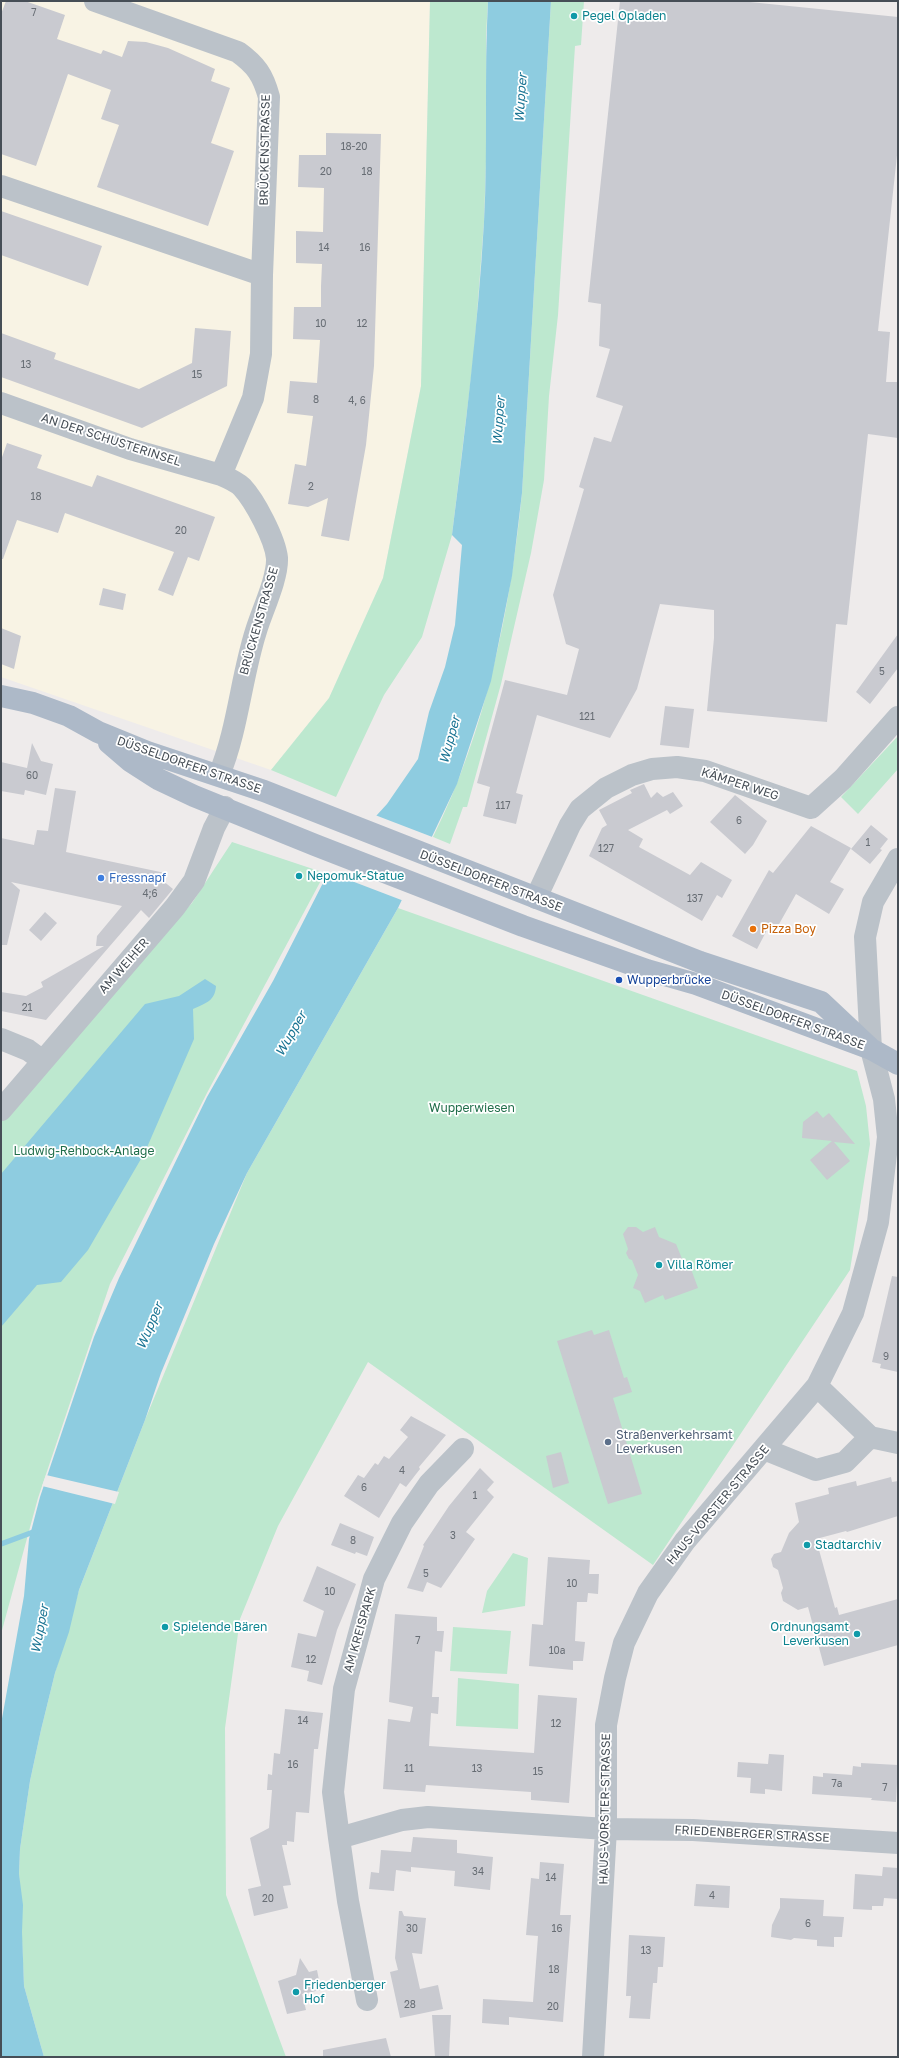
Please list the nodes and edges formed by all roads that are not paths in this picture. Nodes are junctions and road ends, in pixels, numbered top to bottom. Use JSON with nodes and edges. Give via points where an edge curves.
{"nodes":[{"id":1,"x":95,"y":1,"type":"edge"},
{"id":2,"x":135,"y":8,"type":"edge"},
{"id":3,"x":1,"y":186,"type":"edge"},
{"id":4,"x":262,"y":275,"type":"junction"},
{"id":5,"x":1,"y":403,"type":"edge"},
{"id":6,"x":221,"y":475,"type":"junction"},
{"id":7,"x":1,"y":696,"type":"edge"},
{"id":8,"x":898,"y":717,"type":"edge"},
{"id":9,"x":98,"y":732,"type":"junction"},
{"id":10,"x":219,"y":775,"type":"junction"},
{"id":11,"x":225,"y":807,"type":"junction"},
{"id":12,"x":898,"y":859,"type":"edge"},
{"id":13,"x":536,"y":898,"type":"junction"},
{"id":14,"x":523,"y":926,"type":"junction"},
{"id":15,"x":1,"y":1039,"type":"edge"},
{"id":16,"x":871,"y":1048,"type":"junction"},
{"id":17,"x":43,"y":1061,"type":"junction"},
{"id":18,"x":898,"y":1064,"type":"edge"},
{"id":19,"x":1,"y":1110,"type":"edge"},
{"id":20,"x":893,"y":1130,"type":"edge"},
{"id":21,"x":817,"y":1386,"type":"junction"},
{"id":22,"x":870,"y":1437,"type":"junction"},
{"id":23,"x":898,"y":1443,"type":"edge"},
{"id":24,"x":463,"y":1449,"type":"dead end"},
{"id":25,"x":764,"y":1449,"type":"junction"},
{"id":26,"x":606,"y":1829,"type":"junction"},
{"id":27,"x":339,"y":1838,"type":"junction"},
{"id":28,"x":898,"y":1842,"type":"edge"},
{"id":29,"x":367,"y":2000,"type":"dead end"},
{"id":30,"x":593,"y":2057,"type":"edge"}],
"edges":[{"from":1,"to":2,"type":"street"},
{"from":2,"to":4,"type":"street","name":"BRÜCKENSTRASSE","via":[[238,52],[253,63],[265,81],[269,97]]},
{"from":3,"to":4,"type":"street"},
{"from":4,"to":6,"type":"street","name":"BRÜCKENSTRASSE","via":[[261,354],[253,398]]},
{"from":5,"to":6,"type":"street","name":"AN DER SCHUSTERINSEL","via":[[130,449]]},
{"from":6,"to":10,"type":"street","name":"BRÜCKENSTRASSE","via":[[241,486],[251,499],[273,542],[277,558],[272,587],[256,630],[227,755]]},
{"from":7,"to":9,"type":"main road","name":"DÜSSELDORFER STRASSE","via":[[33,703],[69,716]]},
{"from":8,"to":13,"type":"street","name":"KÄMPER WEG","via":[[843,779],[811,808],[705,771],[677,767],[652,769],[625,778],[606,788],[580,809]]},
{"from":9,"to":10,"type":"main road","name":"DÜSSELDORFER STRASSE","via":[[147,752]]},
{"from":9,"to":11,"type":"main road","name":"DÜSSELDORFER STRASSE","via":[[130,761],[158,779]]},
{"from":10,"to":13,"type":"main road","name":"DÜSSELDORFER STRASSE"},
{"from":11,"to":14,"type":"main road","name":"DÜSSELDORFER STRASSE"},
{"from":11,"to":17,"type":"street","name":"AM WEIHER","via":[[214,828],[194,881],[175,907]]},
{"from":12,"to":16,"type":"street","name":"HAUS-VORSTER-STRASSE","via":[[873,902],[865,937]]},
{"from":13,"to":14,"type":"main road"},
{"from":13,"to":16,"type":"main road","name":"DÜSSELDORFER STRASSE","via":[[700,962],[821,1002]]},
{"from":14,"to":16,"type":"main road","name":"DÜSSELDORFER STRASSE","via":[[647,970],[696,984]]},
{"from":15,"to":17,"type":"street","via":[[28,1050]]},
{"from":16,"to":18,"type":"main road","name":"DÜSSELDORFER STRASSE"},
{"from":16,"to":20,"type":"street","name":"HAUS-VORSTER-STRASSE"},
{"from":17,"to":19,"type":"street","name":"AM WEIHER"},
{"from":20,"to":21,"type":"street","name":"HAUS-VORSTER-STRASSE","via":[[878,1222],[853,1313]]},
{"from":21,"to":22,"type":"street"},
{"from":21,"to":25,"type":"street","name":"HAUS-VORSTER-STRASSE"},
{"from":22,"to":23,"type":"street"},
{"from":22,"to":25,"type":"street","via":[[845,1462],[816,1470]]},
{"from":24,"to":27,"type":"street","name":"AM KREISPARK","via":[[429,1484],[402,1523],[374,1579],[344,1689],[333,1792]]},
{"from":25,"to":26,"type":"street","name":"HAUS-VORSTER-STRASSE","via":[[685,1541],[648,1593],[624,1643],[612,1687],[606,1725]]},
{"from":26,"to":27,"type":"street","via":[[428,1818],[402,1820]]},
{"from":26,"to":28,"type":"street","name":"FRIEDENBERGER STRASSE","via":[[693,1830]]},
{"from":26,"to":30,"type":"street","name":"HAUS-VORSTER-STRASSE"},
{"from":27,"to":29,"type":"street","name":"AM KREISPARK"}]}
